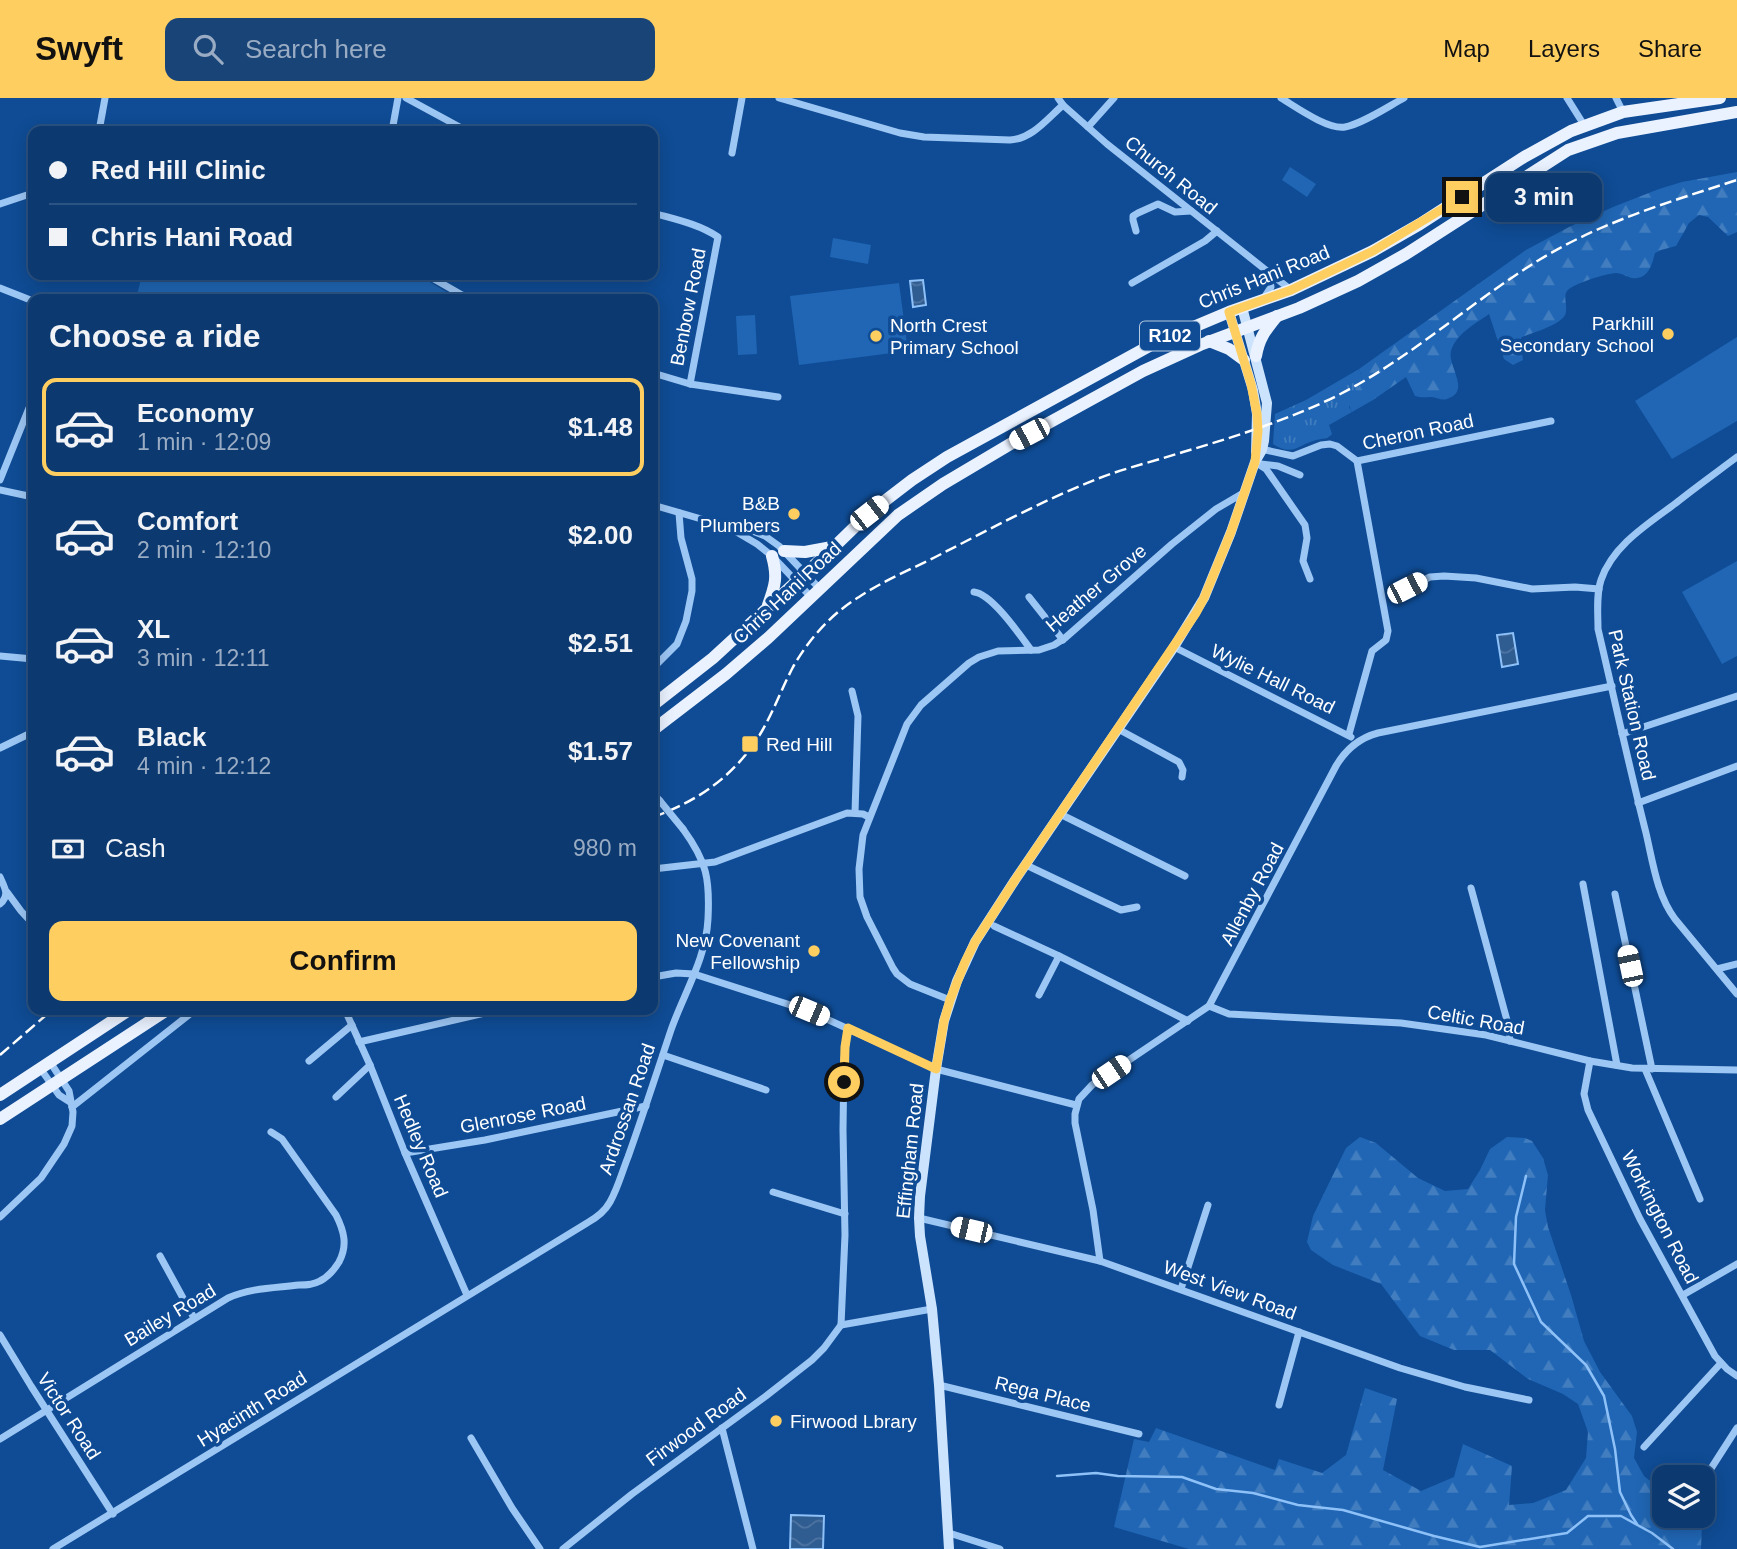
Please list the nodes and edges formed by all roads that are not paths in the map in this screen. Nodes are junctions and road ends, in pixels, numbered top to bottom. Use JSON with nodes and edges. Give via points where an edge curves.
{"nodes":[{"id":1,"x":105,"y":98,"type":"edge"},
{"id":2,"x":398,"y":98,"type":"edge"},
{"id":3,"x":406,"y":98,"type":"edge"},
{"id":4,"x":742,"y":98,"type":"edge"},
{"id":5,"x":779,"y":98,"type":"edge"},
{"id":6,"x":1114,"y":98,"type":"edge"},
{"id":7,"x":1281,"y":98,"type":"edge"},
{"id":8,"x":1404,"y":98,"type":"edge"},
{"id":9,"x":1567,"y":98,"type":"edge"},
{"id":10,"x":1616,"y":98,"type":"edge"},
{"id":11,"x":1720,"y":98,"type":"edge"},
{"id":12,"x":794,"y":100,"type":"edge"},
{"id":13,"x":1060,"y":102,"type":"edge"},
{"id":14,"x":1623,"y":112,"type":"junction"},
{"id":15,"x":1737,"y":113,"type":"edge"},
{"id":16,"x":1584,"y":125,"type":"junction"},
{"id":17,"x":100,"y":126,"type":"edge"},
{"id":18,"x":393,"y":126,"type":"edge"},
{"id":19,"x":458,"y":126,"type":"edge"},
{"id":20,"x":1088,"y":127,"type":"junction"},
{"id":21,"x":732,"y":153,"type":"dead end"},
{"id":22,"x":28,"y":194,"type":"edge"},
{"id":23,"x":0,"y":204,"type":"edge"},
{"id":24,"x":1192,"y":211,"type":"junction"},
{"id":25,"x":658,"y":215,"type":"edge"},
{"id":26,"x":1136,"y":231,"type":"dead end"},
{"id":27,"x":1217,"y":232,"type":"junction"},
{"id":28,"x":1268,"y":273,"type":"junction"},
{"id":29,"x":436,"y":280,"type":"edge"},
{"id":30,"x":1132,"y":283,"type":"dead end"},
{"id":31,"x":0,"y":288,"type":"edge"},
{"id":32,"x":1291,"y":290,"type":"junction"},
{"id":33,"x":460,"y":294,"type":"edge"},
{"id":34,"x":28,"y":299,"type":"edge"},
{"id":35,"x":1261,"y":302,"type":"junction"},
{"id":36,"x":1235,"y":310,"type":"junction"},
{"id":37,"x":1277,"y":316,"type":"junction"},
{"id":38,"x":1241,"y":329,"type":"junction"},
{"id":39,"x":1209,"y":341,"type":"junction"},
{"id":40,"x":1250,"y":358,"type":"junction"},
{"id":41,"x":658,"y":374,"type":"edge"},
{"id":42,"x":690,"y":384,"type":"junction"},
{"id":43,"x":778,"y":397,"type":"dead end"},
{"id":44,"x":28,"y":410,"type":"edge"},
{"id":45,"x":1551,"y":421,"type":"dead end"},
{"id":46,"x":1259,"y":449,"type":"junction"},
{"id":47,"x":1737,"y":457,"type":"edge"},
{"id":48,"x":1357,"y":461,"type":"junction"},
{"id":49,"x":1258,"y":463,"type":"junction"},
{"id":50,"x":1300,"y":475,"type":"dead end"},
{"id":51,"x":0,"y":480,"type":"edge"},
{"id":52,"x":0,"y":490,"type":"edge"},
{"id":53,"x":1246,"y":492,"type":"junction"},
{"id":54,"x":28,"y":496,"type":"edge"},
{"id":55,"x":658,"y":507,"type":"edge"},
{"id":56,"x":679,"y":513,"type":"junction"},
{"id":57,"x":732,"y":528,"type":"junction"},
{"id":58,"x":834,"y":547,"type":"junction"},
{"id":59,"x":778,"y":554,"type":"junction"},
{"id":60,"x":801,"y":577,"type":"junction"},
{"id":61,"x":1310,"y":579,"type":"dead end"},
{"id":62,"x":1407,"y":588,"type":"dead end"},
{"id":63,"x":1599,"y":589,"type":"junction"},
{"id":64,"x":974,"y":592,"type":"dead end"},
{"id":65,"x":816,"y":593,"type":"junction"},
{"id":66,"x":1029,"y":597,"type":"dead end"},
{"id":67,"x":766,"y":609,"type":"junction"},
{"id":68,"x":1063,"y":640,"type":"junction"},
{"id":69,"x":1174,"y":648,"type":"junction"},
{"id":70,"x":1031,"y":650,"type":"junction"},
{"id":71,"x":0,"y":656,"type":"edge"},
{"id":72,"x":28,"y":659,"type":"edge"},
{"id":73,"x":658,"y":664,"type":"edge"},
{"id":74,"x":1612,"y":686,"type":"junction"},
{"id":75,"x":852,"y":691,"type":"dead end"},
{"id":76,"x":1737,"y":696,"type":"edge"},
{"id":77,"x":658,"y":701,"type":"edge"},
{"id":78,"x":658,"y":726,"type":"edge"},
{"id":79,"x":1118,"y":729,"type":"junction"},
{"id":80,"x":28,"y":734,"type":"edge"},
{"id":81,"x":1349,"y":734,"type":"junction"},
{"id":82,"x":1622,"y":734,"type":"junction"},
{"id":83,"x":1357,"y":742,"type":"junction"},
{"id":84,"x":0,"y":748,"type":"edge"},
{"id":85,"x":1737,"y":766,"type":"edge"},
{"id":86,"x":1182,"y":777,"type":"dead end"},
{"id":87,"x":658,"y":799,"type":"edge"},
{"id":88,"x":1638,"y":803,"type":"junction"},
{"id":89,"x":855,"y":813,"type":"junction"},
{"id":90,"x":1060,"y":814,"type":"junction"},
{"id":91,"x":869,"y":817,"type":"junction"},
{"id":92,"x":704,"y":863,"type":"junction"},
{"id":93,"x":1026,"y":865,"type":"junction"},
{"id":94,"x":658,"y":868,"type":"edge"},
{"id":95,"x":1185,"y":876,"type":"dead end"},
{"id":96,"x":0,"y":877,"type":"edge"},
{"id":97,"x":1583,"y":884,"type":"dead end"},
{"id":98,"x":1471,"y":888,"type":"dead end"},
{"id":99,"x":7,"y":892,"type":"junction"},
{"id":100,"x":1615,"y":894,"type":"dead end"},
{"id":101,"x":0,"y":904,"type":"edge"},
{"id":102,"x":1137,"y":907,"type":"dead end"},
{"id":103,"x":28,"y":918,"type":"edge"},
{"id":104,"x":994,"y":926,"type":"dead end"},
{"id":105,"x":1059,"y":956,"type":"junction"},
{"id":106,"x":1737,"y":964,"type":"edge"},
{"id":107,"x":1717,"y":970,"type":"junction"},
{"id":108,"x":694,"y":974,"type":"junction"},
{"id":109,"x":658,"y":976,"type":"edge"},
{"id":110,"x":1737,"y":994,"type":"edge"},
{"id":111,"x":1040,"y":995,"type":"dead end"},
{"id":112,"x":950,"y":1000,"type":"junction"},
{"id":113,"x":1209,"y":1006,"type":"junction"},
{"id":114,"x":121,"y":1015,"type":"edge"},
{"id":115,"x":159,"y":1015,"type":"edge"},
{"id":116,"x":188,"y":1015,"type":"edge"},
{"id":117,"x":347,"y":1015,"type":"edge"},
{"id":118,"x":476,"y":1015,"type":"edge"},
{"id":119,"x":1188,"y":1021,"type":"junction"},
{"id":120,"x":352,"y":1026,"type":"junction"},
{"id":121,"x":848,"y":1028,"type":"junction"},
{"id":122,"x":1510,"y":1041,"type":"junction"},
{"id":123,"x":359,"y":1042,"type":"junction"},
{"id":124,"x":663,"y":1055,"type":"junction"},
{"id":125,"x":309,"y":1060,"type":"dead end"},
{"id":126,"x":1590,"y":1061,"type":"junction"},
{"id":127,"x":45,"y":1065,"type":"junction"},
{"id":128,"x":370,"y":1065,"type":"junction"},
{"id":129,"x":1617,"y":1066,"type":"junction"},
{"id":130,"x":936,"y":1069,"type":"junction"},
{"id":131,"x":1649,"y":1069,"type":"junction"},
{"id":132,"x":1737,"y":1070,"type":"edge"},
{"id":133,"x":57,"y":1082,"type":"junction"},
{"id":134,"x":766,"y":1090,"type":"dead end"},
{"id":135,"x":0,"y":1095,"type":"edge"},
{"id":136,"x":336,"y":1097,"type":"dead end"},
{"id":137,"x":71,"y":1105,"type":"junction"},
{"id":138,"x":1076,"y":1105,"type":"junction"},
{"id":139,"x":646,"y":1106,"type":"junction"},
{"id":140,"x":0,"y":1119,"type":"edge"},
{"id":141,"x":271,"y":1132,"type":"dead end"},
{"id":142,"x":405,"y":1153,"type":"junction"},
{"id":143,"x":773,"y":1192,"type":"dead end"},
{"id":144,"x":1700,"y":1199,"type":"dead end"},
{"id":145,"x":1208,"y":1205,"type":"dead end"},
{"id":146,"x":845,"y":1214,"type":"junction"},
{"id":147,"x":0,"y":1217,"type":"edge"},
{"id":148,"x":919,"y":1218,"type":"junction"},
{"id":149,"x":160,"y":1256,"type":"dead end"},
{"id":150,"x":1100,"y":1261,"type":"junction"},
{"id":151,"x":1737,"y":1264,"type":"edge"},
{"id":152,"x":1181,"y":1289,"type":"junction"},
{"id":153,"x":1683,"y":1295,"type":"junction"},
{"id":154,"x":467,"y":1296,"type":"junction"},
{"id":155,"x":932,"y":1309,"type":"junction"},
{"id":156,"x":194,"y":1318,"type":"junction"},
{"id":157,"x":841,"y":1325,"type":"junction"},
{"id":158,"x":1299,"y":1332,"type":"junction"},
{"id":159,"x":0,"y":1335,"type":"edge"},
{"id":160,"x":1721,"y":1363,"type":"junction"},
{"id":161,"x":1737,"y":1376,"type":"edge"},
{"id":162,"x":939,"y":1385,"type":"junction"},
{"id":163,"x":1529,"y":1400,"type":"dead end"},
{"id":164,"x":1279,"y":1405,"type":"dead end"},
{"id":165,"x":47,"y":1410,"type":"junction"},
{"id":166,"x":722,"y":1428,"type":"junction"},
{"id":167,"x":1737,"y":1428,"type":"edge"},
{"id":168,"x":1139,"y":1434,"type":"dead end"},
{"id":169,"x":471,"y":1438,"type":"dead end"},
{"id":170,"x":0,"y":1439,"type":"edge"},
{"id":171,"x":1644,"y":1447,"type":"dead end"},
{"id":172,"x":1713,"y":1465,"type":"edge"},
{"id":173,"x":113,"y":1514,"type":"junction"},
{"id":174,"x":949,"y":1533,"type":"junction"},
{"id":175,"x":53,"y":1549,"type":"edge"},
{"id":176,"x":540,"y":1549,"type":"edge"},
{"id":177,"x":563,"y":1549,"type":"edge"},
{"id":178,"x":753,"y":1549,"type":"edge"},
{"id":179,"x":949,"y":1549,"type":"edge"},
{"id":180,"x":1000,"y":1549,"type":"edge"}],
"edges":[{"from":1,"to":17,"type":"street"},
{"from":2,"to":18,"type":"street"},
{"from":3,"to":19,"type":"street"},
{"from":4,"to":21,"type":"street"},
{"from":5,"to":12,"type":"street"},
{"from":6,"to":20,"type":"street"},
{"from":7,"to":8,"type":"street","via":[[1327,124],[1344,128]]},
{"from":9,"to":16,"type":"street"},
{"from":10,"to":14,"type":"street"},
{"from":11,"to":14,"type":"main road","name":"Chris Hani Road","number":"R102"},
{"from":12,"to":13,"type":"street","via":[[900,134],[1010,140],[1030,134]]},
{"from":13,"to":20,"type":"street","name":"Church Road"},
{"from":14,"to":16,"type":"main road","name":"Chris Hani Road","number":"R102"},
{"from":15,"to":37,"type":"main road","name":"Chris Hani Road","number":"R102","via":[[1616,133],[1568,150],[1406,254],[1358,281]]},
{"from":16,"to":32,"type":"main road","name":"Chris Hani Road","number":"R102","via":[[1373,251]]},
{"from":20,"to":24,"type":"street","name":"Church Road"},
{"from":22,"to":23,"type":"street"},
{"from":24,"to":26,"type":"street","via":[[1156,205],[1133,216]]},
{"from":24,"to":27,"type":"street","name":"Church Road"},
{"from":25,"to":42,"type":"street","name":"Benbow Road","via":[[718,237]]},
{"from":27,"to":28,"type":"street","name":"Church Road"},
{"from":27,"to":30,"type":"street"},
{"from":28,"to":32,"type":"street","name":"Church Road"},
{"from":28,"to":35,"type":"street","via":[[1271,287]]},
{"from":29,"to":33,"type":"street"},
{"from":31,"to":34,"type":"street"},
{"from":32,"to":35,"type":"main road","name":"Chris Hani Road","number":"R102"},
{"from":35,"to":36,"type":"main road","name":"Chris Hani Road","number":"R102"},
{"from":36,"to":38,"type":"street","name":"Effingham Road"},
{"from":36,"to":58,"type":"main road","name":"Chris Hani Road","number":"R102","via":[[1153,344],[947,457],[878,505]]},
{"from":37,"to":38,"type":"main road","name":"Chris Hani Road","number":"R102"},
{"from":37,"to":40,"type":"main road"},
{"from":38,"to":39,"type":"main road","name":"Chris Hani Road","number":"R102"},
{"from":38,"to":40,"type":"street","name":"Effingham Road"},
{"from":39,"to":40,"type":"main road"},
{"from":39,"to":65,"type":"main road","name":"Chris Hani Road","number":"R102","via":[[1143,371],[943,484],[898,515]]},
{"from":40,"to":46,"type":"street","name":"Effingham Road","via":[[1267,402],[1266,432]]},
{"from":41,"to":42,"type":"street"},
{"from":42,"to":43,"type":"street"},
{"from":44,"to":51,"type":"street"},
{"from":45,"to":48,"type":"street","name":"Cheron Road"},
{"from":46,"to":48,"type":"street","name":"Cheron Road","via":[[1293,456],[1330,444]]},
{"from":46,"to":49,"type":"street","name":"Effingham Road"},
{"from":47,"to":63,"type":"street","name":"Park Station Road","via":[[1616,552]]},
{"from":48,"to":81,"type":"street","via":[[1388,631],[1386,640],[1372,651]]},
{"from":49,"to":50,"type":"street"},
{"from":49,"to":53,"type":"street","name":"Effingham Road"},
{"from":49,"to":61,"type":"street","via":[[1305,525],[1303,561]]},
{"from":52,"to":54,"type":"street"},
{"from":53,"to":68,"type":"street","name":"Heather Grove","via":[[1172,544]]},
{"from":53,"to":69,"type":"street","name":"Effingham Road","via":[[1204,598]]},
{"from":55,"to":56,"type":"street"},
{"from":56,"to":57,"type":"street"},
{"from":56,"to":73,"type":"street","via":[[692,591],[677,644]]},
{"from":57,"to":59,"type":"street"},
{"from":57,"to":59,"type":"street","via":[[765,536]]},
{"from":58,"to":59,"type":"main road"},
{"from":58,"to":60,"type":"main road","name":"Chris Hani Road","number":"R102"},
{"from":59,"to":60,"type":"street"},
{"from":59,"to":60,"type":"street"},
{"from":59,"to":67,"type":"main road"},
{"from":60,"to":65,"type":"street"},
{"from":60,"to":65,"type":"street"},
{"from":60,"to":67,"type":"main road","name":"Chris Hani Road","number":"R102"},
{"from":62,"to":63,"type":"street","via":[[1444,576],[1532,589]]},
{"from":63,"to":74,"type":"street","name":"Park Station Road","via":[[1598,629]]},
{"from":64,"to":70,"type":"street","via":[[990,600]]},
{"from":65,"to":78,"type":"main road","name":"Chris Hani Road","number":"R102","via":[[726,674]]},
{"from":66,"to":68,"type":"street"},
{"from":67,"to":77,"type":"main road","name":"Chris Hani Road","number":"R102"},
{"from":68,"to":70,"type":"street","name":"Heather Grove"},
{"from":69,"to":79,"type":"street","name":"Effingham Road"},
{"from":69,"to":81,"type":"street","name":"Wylie Hall Road"},
{"from":70,"to":91,"type":"street","name":"Heather Grove","via":[[979,657],[920,705],[907,724]]},
{"from":71,"to":72,"type":"street"},
{"from":74,"to":82,"type":"street","name":"Park Station Road"},
{"from":74,"to":83,"type":"street","via":[[1378,733]]},
{"from":75,"to":89,"type":"street","via":[[858,716]]},
{"from":76,"to":82,"type":"street"},
{"from":79,"to":86,"type":"street","via":[[1179,762]]},
{"from":79,"to":90,"type":"street","name":"Effingham Road"},
{"from":80,"to":84,"type":"street"},
{"from":81,"to":83,"type":"street","name":"Wylie Hall Road"},
{"from":82,"to":88,"type":"street","name":"Park Station Road"},
{"from":83,"to":113,"type":"street","name":"Allenby Road","via":[[1340,759]]},
{"from":85,"to":88,"type":"street"},
{"from":87,"to":92,"type":"street","name":"Ardrossan Road","bridge":true},
{"from":88,"to":107,"type":"street","name":"Park Station Road","via":[[1665,903]]},
{"from":89,"to":91,"type":"street"},
{"from":89,"to":92,"type":"street"},
{"from":90,"to":93,"type":"street","name":"Effingham Road"},
{"from":90,"to":95,"type":"street"},
{"from":91,"to":112,"type":"street","name":"Heather Grove","via":[[861,846],[859,889],[867,917],[897,974]]},
{"from":92,"to":94,"type":"street"},
{"from":92,"to":108,"type":"street","name":"Ardrossan Road","via":[[708,920]]},
{"from":93,"to":102,"type":"street","via":[[1121,910]]},
{"from":93,"to":112,"type":"street","name":"Effingham Road","via":[[975,942]]},
{"from":96,"to":99,"type":"street"},
{"from":97,"to":129,"type":"street"},
{"from":98,"to":122,"type":"street"},
{"from":99,"to":101,"type":"street"},
{"from":99,"to":103,"type":"street"},
{"from":100,"to":131,"type":"street"},
{"from":104,"to":105,"type":"street"},
{"from":105,"to":111,"type":"street"},
{"from":105,"to":119,"type":"street"},
{"from":106,"to":107,"type":"street"},
{"from":107,"to":110,"type":"street","name":"Park Station Road"},
{"from":108,"to":109,"type":"street"},
{"from":108,"to":121,"type":"street"},
{"from":108,"to":124,"type":"street","name":"Ardrossan Road"},
{"from":112,"to":130,"type":"street","name":"Effingham Road"},
{"from":113,"to":119,"type":"street","name":"Allenby Road"},
{"from":113,"to":122,"type":"street","name":"Celtic Road","via":[[1229,1014],[1401,1023]]},
{"from":114,"to":127,"type":"main road"},
{"from":115,"to":133,"type":"main road"},
{"from":116,"to":137,"type":"street"},
{"from":117,"to":120,"type":"street","name":"Hedley Road"},
{"from":118,"to":123,"type":"street"},
{"from":119,"to":138,"type":"street","name":"Allenby Road","via":[[1084,1091]]},
{"from":120,"to":123,"type":"street","name":"Hedley Road"},
{"from":120,"to":125,"type":"street"},
{"from":121,"to":130,"type":"street"},
{"from":121,"to":146,"type":"street","via":[[843,1105]]},
{"from":122,"to":126,"type":"street","name":"Celtic Road"},
{"from":123,"to":128,"type":"street","name":"Hedley Road"},
{"from":124,"to":134,"type":"street"},
{"from":124,"to":139,"type":"street","name":"Ardrossan Road"},
{"from":126,"to":129,"type":"street","name":"Celtic Road"},
{"from":126,"to":153,"type":"street","name":"Workington Road","via":[[1584,1094],[1588,1110],[1640,1219]]},
{"from":127,"to":133,"type":"street"},
{"from":127,"to":135,"type":"main road"},
{"from":128,"to":136,"type":"street"},
{"from":128,"to":142,"type":"street","name":"Hedley Road"},
{"from":129,"to":131,"type":"street","name":"Celtic Road"},
{"from":130,"to":138,"type":"street"},
{"from":130,"to":148,"type":"street","name":"Effingham Road"},
{"from":131,"to":132,"type":"street","name":"Celtic Road"},
{"from":131,"to":144,"type":"street"},
{"from":133,"to":137,"type":"street","via":[[69,1091]]},
{"from":133,"to":140,"type":"main road"},
{"from":137,"to":147,"type":"street","via":[[72,1126],[57,1156]]},
{"from":138,"to":150,"type":"street","via":[[1075,1123]]},
{"from":139,"to":142,"type":"street","name":"Glenrose Road"},
{"from":139,"to":154,"type":"street","name":"Ardrossan Road","via":[[614,1194],[603,1211]]},
{"from":141,"to":156,"type":"street","name":"Bailey Road","via":[[282,1139],[336,1215],[345,1237],[342,1256],[318,1283],[245,1291]]},
{"from":142,"to":154,"type":"street","name":"Hedley Road"},
{"from":143,"to":146,"type":"street"},
{"from":145,"to":152,"type":"street"},
{"from":146,"to":157,"type":"street"},
{"from":148,"to":150,"type":"street","name":"West View Road"},
{"from":148,"to":155,"type":"street","name":"Effingham Road"},
{"from":149,"to":156,"type":"street"},
{"from":150,"to":152,"type":"street","name":"West View Road"},
{"from":151,"to":153,"type":"street"},
{"from":152,"to":158,"type":"street","name":"West View Road"},
{"from":153,"to":160,"type":"street","name":"Workington Road"},
{"from":154,"to":173,"type":"street","name":"Hyacinth Road"},
{"from":155,"to":157,"type":"street"},
{"from":155,"to":162,"type":"street","name":"Effingham Road"},
{"from":156,"to":165,"type":"street","name":"Bailey Road"},
{"from":157,"to":166,"type":"street","name":"Firwood Road","via":[[811,1360]]},
{"from":158,"to":163,"type":"street","name":"West View Road","via":[[1465,1387]]},
{"from":158,"to":164,"type":"street"},
{"from":159,"to":165,"type":"street","name":"Victor Road"},
{"from":160,"to":161,"type":"street","name":"Workington Road"},
{"from":160,"to":171,"type":"street"},
{"from":162,"to":168,"type":"street","name":"Rega Place"},
{"from":162,"to":174,"type":"street","name":"Effingham Road"},
{"from":165,"to":170,"type":"street","name":"Bailey Road"},
{"from":165,"to":173,"type":"street","name":"Victor Road"},
{"from":166,"to":177,"type":"street","name":"Firwood Road"},
{"from":166,"to":178,"type":"street"},
{"from":167,"to":172,"type":"street"},
{"from":169,"to":176,"type":"street"},
{"from":173,"to":175,"type":"street","name":"Hyacinth Road"},
{"from":174,"to":179,"type":"street","name":"Effingham Road"},
{"from":174,"to":180,"type":"street"}]}
